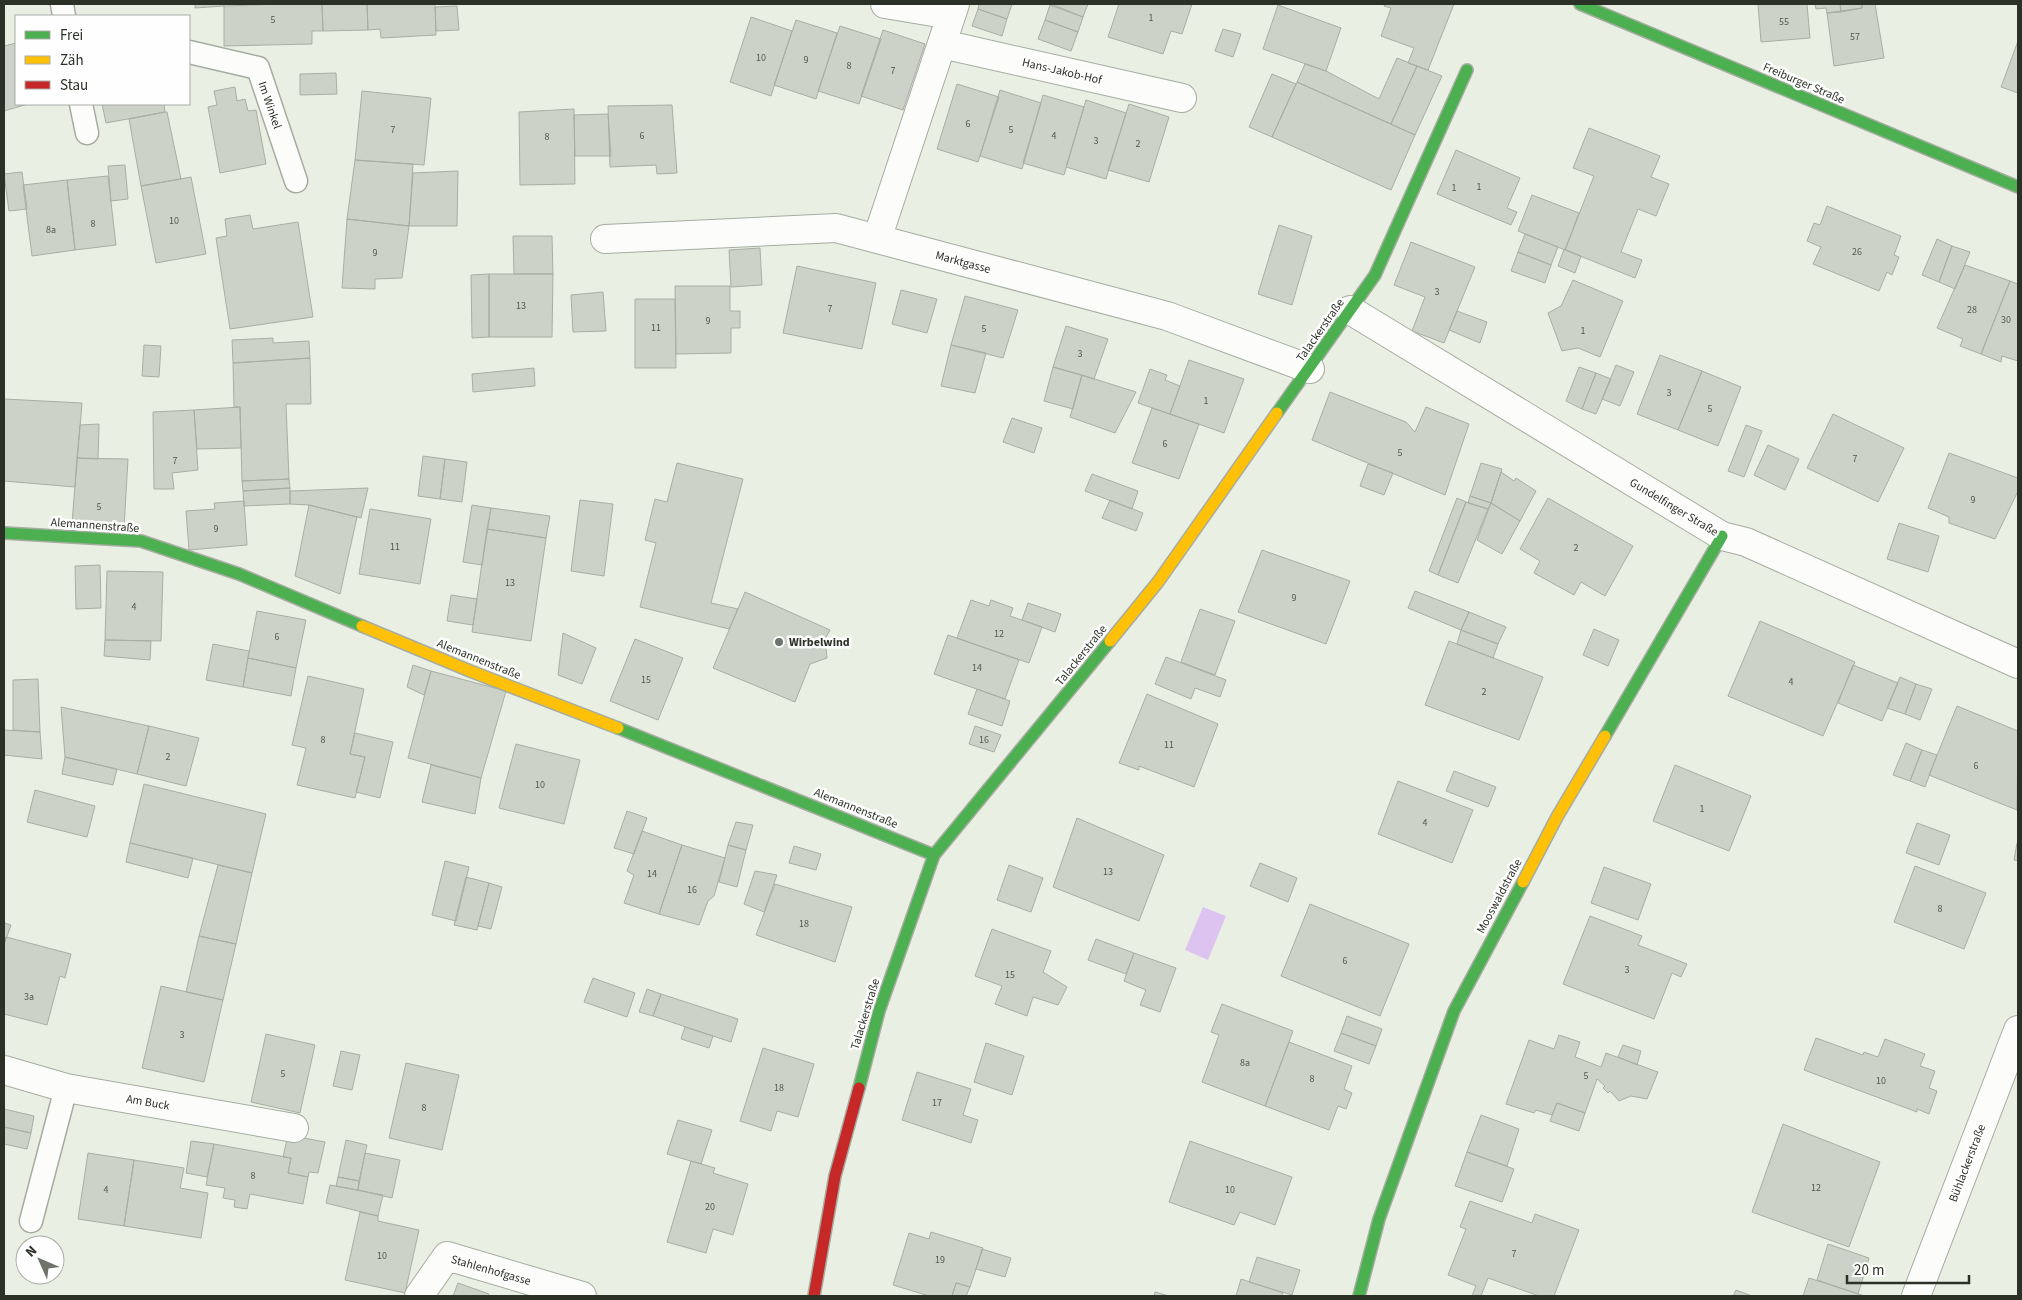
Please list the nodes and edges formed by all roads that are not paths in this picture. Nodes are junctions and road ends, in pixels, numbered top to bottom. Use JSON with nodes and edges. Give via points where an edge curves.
{"nodes":[{"id":1,"x":885,"y":4,"type":"edge"},
{"id":2,"x":1580,"y":4,"type":"edge"},
{"id":3,"x":953,"y":10,"type":"edge"},
{"id":4,"x":942,"y":44,"type":"junction"},
{"id":5,"x":190,"y":52,"type":"edge"},
{"id":6,"x":1467,"y":70,"type":"dead end"},
{"id":7,"x":1182,"y":98,"type":"dead end"},
{"id":8,"x":81,"y":105,"type":"edge"},
{"id":9,"x":88,"y":133,"type":"dead end"},
{"id":10,"x":296,"y":181,"type":"dead end"},
{"id":11,"x":2018,"y":187,"type":"edge"},
{"id":12,"x":605,"y":239,"type":"dead end"},
{"id":13,"x":877,"y":239,"type":"junction"},
{"id":14,"x":1350,"y":310,"type":"junction"},
{"id":15,"x":1310,"y":369,"type":"junction"},
{"id":16,"x":4,"y":532,"type":"edge"},
{"id":17,"x":1722,"y":536,"type":"junction"},
{"id":18,"x":2018,"y":664,"type":"edge"},
{"id":19,"x":934,"y":855,"type":"junction"},
{"id":20,"x":2018,"y":1030,"type":"edge"},
{"id":21,"x":4,"y":1070,"type":"edge"},
{"id":22,"x":66,"y":1088,"type":"junction"},
{"id":23,"x":294,"y":1128,"type":"dead end"},
{"id":24,"x":31,"y":1221,"type":"dead end"},
{"id":25,"x":419,"y":1296,"type":"edge"},
{"id":26,"x":582,"y":1296,"type":"edge"},
{"id":27,"x":814,"y":1296,"type":"edge"},
{"id":28,"x":1359,"y":1296,"type":"edge"},
{"id":29,"x":1916,"y":1296,"type":"edge"}],
"edges":[{"from":1,"to":3,"type":"street"},
{"from":2,"to":11,"type":"street","name":"Freiburger Straße"},
{"from":3,"to":4,"type":"street"},
{"from":4,"to":7,"type":"street","name":"Hans-Jakob-Hof"},
{"from":4,"to":13,"type":"street"},
{"from":5,"to":10,"type":"lane","name":"Im Winkel","via":[[258,68]]},
{"from":6,"to":14,"type":"street","name":"Talackerstraße","via":[[1375,275]]},
{"from":8,"to":9,"type":"lane"},
{"from":12,"to":13,"type":"street","name":"Marktgasse","via":[[836,228]]},
{"from":13,"to":15,"type":"street","name":"Marktgasse","via":[[1167,316]]},
{"from":14,"to":15,"type":"street","name":"Talackerstraße"},
{"from":14,"to":17,"type":"street","name":"Gundelfinger Straße"},
{"from":15,"to":19,"type":"street","name":"Talackerstraße","via":[[1158,582]]},
{"from":16,"to":19,"type":"street","name":"Alemannenstraße","via":[[141,541],[239,574],[470,671]]},
{"from":17,"to":18,"type":"street","name":"Gundelfinger Straße","via":[[1746,542]]},
{"from":17,"to":28,"type":"street","name":"Mooswaldstraße","via":[[1557,817],[1454,1011],[1379,1219]]},
{"from":19,"to":27,"type":"street","name":"Talackerstraße","via":[[876,1020],[836,1176]]},
{"from":20,"to":29,"type":"street","name":"Bühlackerstraße"},
{"from":21,"to":22,"type":"street","name":"Am Buck"},
{"from":22,"to":23,"type":"street","name":"Am Buck"},
{"from":22,"to":24,"type":"lane"},
{"from":25,"to":26,"type":"street","name":"Stahlenhofgasse","via":[[447,1256]]}]}
